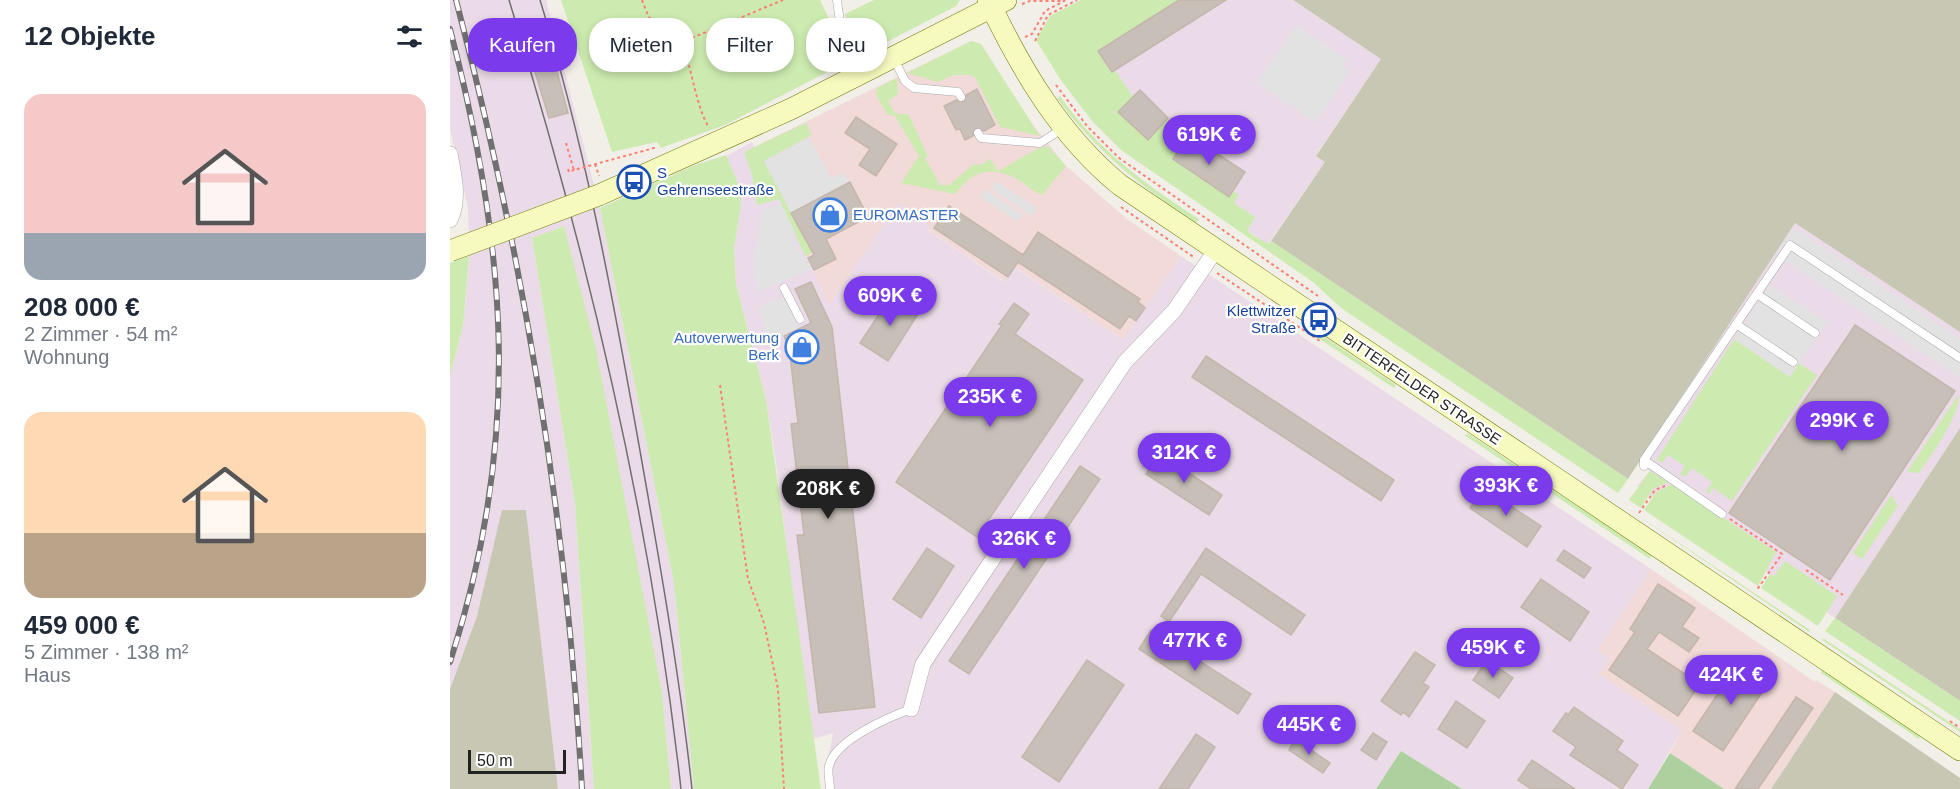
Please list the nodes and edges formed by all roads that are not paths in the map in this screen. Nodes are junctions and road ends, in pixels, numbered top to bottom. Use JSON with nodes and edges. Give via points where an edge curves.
{"nodes":[{"id":1,"x":837,"y":0,"type":"edge"},
{"id":2,"x":1002,"y":3,"type":"edge"},
{"id":3,"x":893,"y":58,"type":"junction"},
{"id":4,"x":857,"y":76,"type":"junction"},
{"id":5,"x":961,"y":98,"type":"dead end"},
{"id":6,"x":1064,"y":128,"type":"junction"},
{"id":7,"x":978,"y":133,"type":"dead end"},
{"id":8,"x":450,"y":153,"type":"edge"},
{"id":9,"x":450,"y":220,"type":"edge"},
{"id":10,"x":450,"y":251,"type":"edge"},
{"id":11,"x":1215,"y":251,"type":"junction"},
{"id":12,"x":784,"y":288,"type":"dead end"},
{"id":13,"x":1757,"y":294,"type":"junction"},
{"id":14,"x":800,"y":319,"type":"dead end"},
{"id":15,"x":1736,"y":324,"type":"junction"},
{"id":16,"x":1815,"y":333,"type":"dead end"},
{"id":17,"x":1960,"y":358,"type":"edge"},
{"id":18,"x":1793,"y":362,"type":"dead end"},
{"id":19,"x":1722,"y":514,"type":"road end"},
{"id":20,"x":911,"y":709,"type":"joint"},
{"id":21,"x":1939,"y":734,"type":"junction"},
{"id":22,"x":1960,"y":743,"type":"edge"},
{"id":23,"x":1960,"y":750,"type":"edge"},
{"id":24,"x":830,"y":789,"type":"edge"}],
"edges":[{"from":1,"to":4,"type":"lane","via":[[843,45]]},
{"from":2,"to":3,"type":"main road"},
{"from":2,"to":6,"type":"main road","name":"BITTERFELDER STRASSE","via":[[1012,48]]},
{"from":3,"to":4,"type":"main road"},
{"from":3,"to":5,"type":"lane","via":[[905,81],[914,88],[958,92]]},
{"from":4,"to":10,"type":"main road","bridge":true,"via":[[791,109]]},
{"from":6,"to":7,"type":"lane","via":[[1040,144],[981,138]]},
{"from":6,"to":11,"type":"main road","name":"BITTERFELDER STRASSE","via":[[1120,185]]},
{"from":8,"to":9,"type":"street","via":[[455,195]]},
{"from":11,"to":20,"type":"street","via":[[1174,311],[1125,362],[948,625],[923,664]]},
{"from":11,"to":21,"type":"main road","name":"BITTERFELDER STRASSE"},
{"from":12,"to":14,"type":"lane"},
{"from":13,"to":15,"type":"lane"},
{"from":13,"to":16,"type":"lane"},
{"from":13,"to":17,"type":"lane","via":[[1790,245]]},
{"from":15,"to":18,"type":"lane"},
{"from":15,"to":19,"type":"lane","via":[[1644,463]]},
{"from":20,"to":24,"type":"lane","via":[[884,718],[837,751],[829,766]]},
{"from":21,"to":22,"type":"main road","name":"BITTERFELDER STRASSE"},
{"from":21,"to":23,"type":"main road","name":"BITTERFELDER STRASSE"}]}
